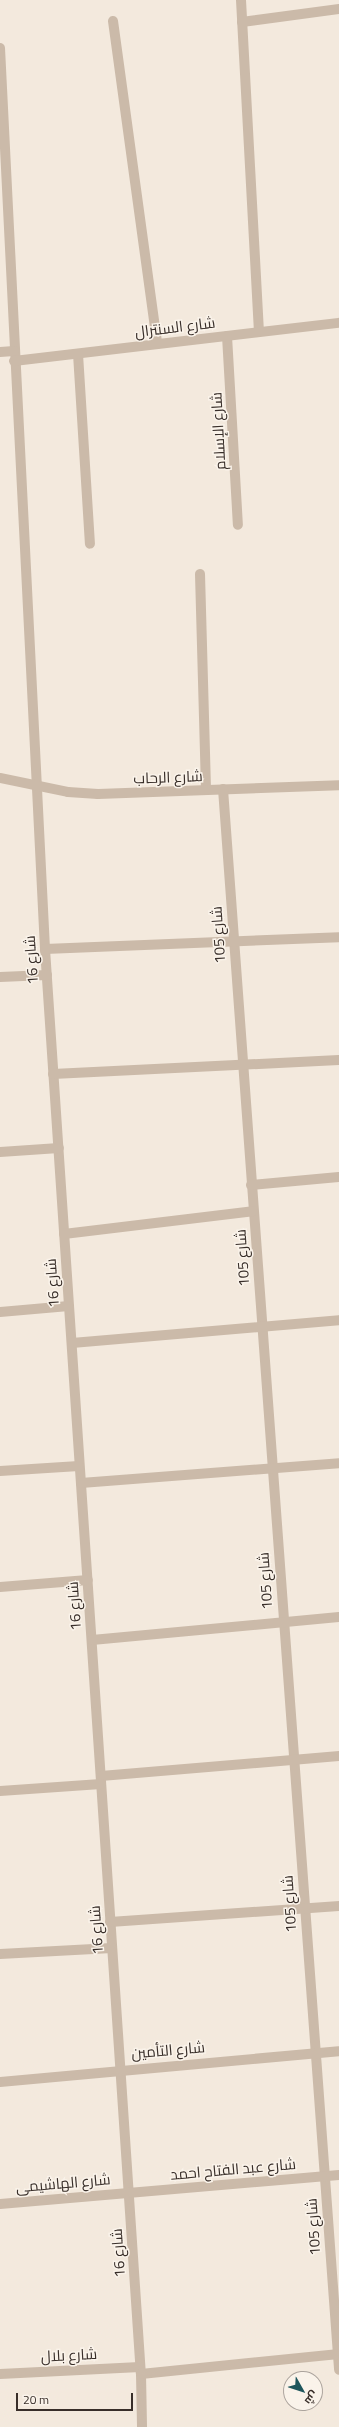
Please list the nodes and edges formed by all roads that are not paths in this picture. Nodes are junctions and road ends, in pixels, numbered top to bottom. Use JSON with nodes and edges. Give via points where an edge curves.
{"nodes":[{"id":1,"x":241,"y":0,"type":"edge"},
{"id":2,"x":339,"y":9,"type":"edge"},
{"id":3,"x":112,"y":21,"type":"dead end"},
{"id":4,"x":242,"y":22,"type":"junction"},
{"id":5,"x":0,"y":48,"type":"edge"},
{"id":6,"x":5,"y":240,"type":"edge"},
{"id":7,"x":339,"y":323,"type":"edge"},
{"id":8,"x":259,"y":332,"type":"junction"},
{"id":9,"x":227,"y":336,"type":"junction"},
{"id":10,"x":157,"y":344,"type":"junction"},
{"id":11,"x":0,"y":352,"type":"edge"},
{"id":12,"x":78,"y":354,"type":"junction"},
{"id":13,"x":14,"y":356,"type":"junction"},
{"id":14,"x":238,"y":525,"type":"dead end"},
{"id":15,"x":90,"y":544,"type":"dead end"},
{"id":16,"x":200,"y":574,"type":"dead end"},
{"id":17,"x":0,"y":778,"type":"edge"},
{"id":18,"x":35,"y":784,"type":"junction"},
{"id":19,"x":339,"y":785,"type":"edge"},
{"id":20,"x":206,"y":790,"type":"junction"},
{"id":21,"x":222,"y":790,"type":"junction"},
{"id":22,"x":339,"y":937,"type":"edge"},
{"id":23,"x":233,"y":942,"type":"junction"},
{"id":24,"x":45,"y":949,"type":"junction"},
{"id":25,"x":47,"y":975,"type":"junction"},
{"id":26,"x":0,"y":977,"type":"edge"},
{"id":27,"x":339,"y":1060,"type":"edge"},
{"id":28,"x":242,"y":1065,"type":"junction"},
{"id":29,"x":53,"y":1074,"type":"junction"},
{"id":30,"x":59,"y":1148,"type":"junction"},
{"id":31,"x":0,"y":1152,"type":"edge"},
{"id":32,"x":339,"y":1177,"type":"edge"},
{"id":33,"x":251,"y":1185,"type":"junction"},
{"id":34,"x":253,"y":1211,"type":"junction"},
{"id":35,"x":64,"y":1234,"type":"junction"},
{"id":36,"x":69,"y":1306,"type":"junction"},
{"id":37,"x":0,"y":1312,"type":"edge"},
{"id":38,"x":339,"y":1320,"type":"edge"},
{"id":39,"x":262,"y":1327,"type":"junction"},
{"id":40,"x":72,"y":1343,"type":"junction"},
{"id":41,"x":339,"y":1463,"type":"edge"},
{"id":42,"x":80,"y":1466,"type":"junction"},
{"id":43,"x":272,"y":1468,"type":"junction"},
{"id":44,"x":0,"y":1471,"type":"edge"},
{"id":45,"x":81,"y":1483,"type":"junction"},
{"id":46,"x":88,"y":1580,"type":"junction"},
{"id":47,"x":0,"y":1588,"type":"edge"},
{"id":48,"x":339,"y":1617,"type":"edge"},
{"id":49,"x":283,"y":1622,"type":"junction"},
{"id":50,"x":92,"y":1640,"type":"junction"},
{"id":51,"x":339,"y":1756,"type":"edge"},
{"id":52,"x":294,"y":1760,"type":"junction"},
{"id":53,"x":101,"y":1780,"type":"junction"},
{"id":54,"x":0,"y":1791,"type":"edge"},
{"id":55,"x":339,"y":1906,"type":"edge"},
{"id":56,"x":304,"y":1908,"type":"junction"},
{"id":57,"x":110,"y":1922,"type":"junction"},
{"id":58,"x":112,"y":1948,"type":"junction"},
{"id":59,"x":0,"y":1954,"type":"edge"},
{"id":60,"x":339,"y":2051,"type":"edge"},
{"id":61,"x":315,"y":2053,"type":"junction"},
{"id":62,"x":120,"y":2069,"type":"junction"},
{"id":63,"x":0,"y":2082,"type":"edge"},
{"id":64,"x":339,"y":2175,"type":"edge"},
{"id":65,"x":324,"y":2176,"type":"junction"},
{"id":66,"x":129,"y":2192,"type":"junction"},
{"id":67,"x":0,"y":2204,"type":"edge"},
{"id":68,"x":338,"y":2354,"type":"edge"},
{"id":69,"x":141,"y":2370,"type":"junction"},
{"id":70,"x":339,"y":2370,"type":"edge"},
{"id":71,"x":0,"y":2374,"type":"edge"},
{"id":72,"x":142,"y":2427,"type":"edge"}],
"edges":[{"from":1,"to":4,"type":"street"},
{"from":2,"to":4,"type":"street"},
{"from":3,"to":10,"type":"street"},
{"from":4,"to":8,"type":"street"},
{"from":5,"to":6,"type":"street","name":"شارع 16"},
{"from":6,"to":13,"type":"street","name":"شارع 16"},
{"from":7,"to":8,"type":"street","name":"شارع السنترال"},
{"from":8,"to":9,"type":"street","name":"شارع السنترال"},
{"from":9,"to":10,"type":"street","name":"شارع السنترال"},
{"from":9,"to":14,"type":"street","name":"شارع الإسلام"},
{"from":10,"to":12,"type":"street","name":"شارع السنترال"},
{"from":11,"to":13,"type":"street","name":"شارع السنترال"},
{"from":12,"to":13,"type":"street","name":"شارع السنترال"},
{"from":12,"to":15,"type":"street"},
{"from":13,"to":18,"type":"street","name":"شارع 16"},
{"from":16,"to":20,"type":"street"},
{"from":17,"to":18,"type":"street","name":"شارع الرحاب"},
{"from":18,"to":20,"type":"street","name":"شارع الرحاب","via":[[68,792],[98,794]]},
{"from":18,"to":24,"type":"street","name":"شارع 16"},
{"from":19,"to":21,"type":"street","name":"شارع الرحاب"},
{"from":20,"to":21,"type":"street","name":"شارع الرحاب"},
{"from":21,"to":23,"type":"street","name":"شارع 105"},
{"from":22,"to":23,"type":"street"},
{"from":23,"to":24,"type":"street"},
{"from":23,"to":28,"type":"street","name":"شارع 105"},
{"from":24,"to":25,"type":"street","name":"شارع 16"},
{"from":25,"to":26,"type":"street"},
{"from":25,"to":29,"type":"street","name":"شارع 16"},
{"from":27,"to":28,"type":"street"},
{"from":28,"to":29,"type":"street"},
{"from":28,"to":33,"type":"street","name":"شارع 105"},
{"from":29,"to":30,"type":"street","name":"شارع 16"},
{"from":30,"to":31,"type":"street"},
{"from":30,"to":35,"type":"street","name":"شارع 16"},
{"from":32,"to":33,"type":"street"},
{"from":33,"to":34,"type":"street","name":"شارع 105"},
{"from":34,"to":35,"type":"street"},
{"from":34,"to":39,"type":"street","name":"شارع 105"},
{"from":35,"to":36,"type":"street","name":"شارع 16"},
{"from":36,"to":37,"type":"street"},
{"from":36,"to":40,"type":"street","name":"شارع 16"},
{"from":38,"to":39,"type":"street"},
{"from":39,"to":40,"type":"street"},
{"from":39,"to":43,"type":"street","name":"شارع 105"},
{"from":40,"to":42,"type":"street","name":"شارع 16"},
{"from":41,"to":43,"type":"street"},
{"from":42,"to":44,"type":"street"},
{"from":42,"to":45,"type":"street","name":"شارع 16"},
{"from":43,"to":45,"type":"street"},
{"from":43,"to":49,"type":"street","name":"شارع 105"},
{"from":45,"to":46,"type":"street","name":"شارع 16"},
{"from":46,"to":47,"type":"street"},
{"from":46,"to":50,"type":"street","name":"شارع 16"},
{"from":48,"to":49,"type":"street"},
{"from":49,"to":50,"type":"street"},
{"from":49,"to":52,"type":"street","name":"شارع 105"},
{"from":50,"to":53,"type":"street","name":"شارع 16"},
{"from":51,"to":52,"type":"street"},
{"from":52,"to":53,"type":"street"},
{"from":52,"to":56,"type":"street","name":"شارع 105"},
{"from":53,"to":54,"type":"street"},
{"from":53,"to":57,"type":"street","name":"شارع 16"},
{"from":55,"to":56,"type":"street"},
{"from":56,"to":57,"type":"street"},
{"from":56,"to":61,"type":"street","name":"شارع 105"},
{"from":57,"to":58,"type":"street","name":"شارع 16"},
{"from":58,"to":59,"type":"street"},
{"from":58,"to":62,"type":"street","name":"شارع 16"},
{"from":60,"to":61,"type":"street","name":"شارع التأمين"},
{"from":61,"to":62,"type":"street","name":"شارع التأمين"},
{"from":61,"to":65,"type":"street","name":"شارع 105"},
{"from":62,"to":63,"type":"street","name":"شارع التأمين"},
{"from":62,"to":66,"type":"street","name":"شارع 16"},
{"from":64,"to":65,"type":"street","name":"شارع عبد الفتاح احمد"},
{"from":65,"to":66,"type":"street","name":"شارع عبد الفتاح احمد"},
{"from":65,"to":68,"type":"street","name":"شارع 105"},
{"from":66,"to":67,"type":"street","name":"شارع الهاشيمى"},
{"from":66,"to":69,"type":"street","name":"شارع 16"},
{"from":68,"to":69,"type":"street","name":"شارع بلال"},
{"from":68,"to":70,"type":"street","name":"شارع 105"},
{"from":69,"to":71,"type":"street","name":"شارع بلال"},
{"from":69,"to":72,"type":"street","name":"شارع 16"}]}
